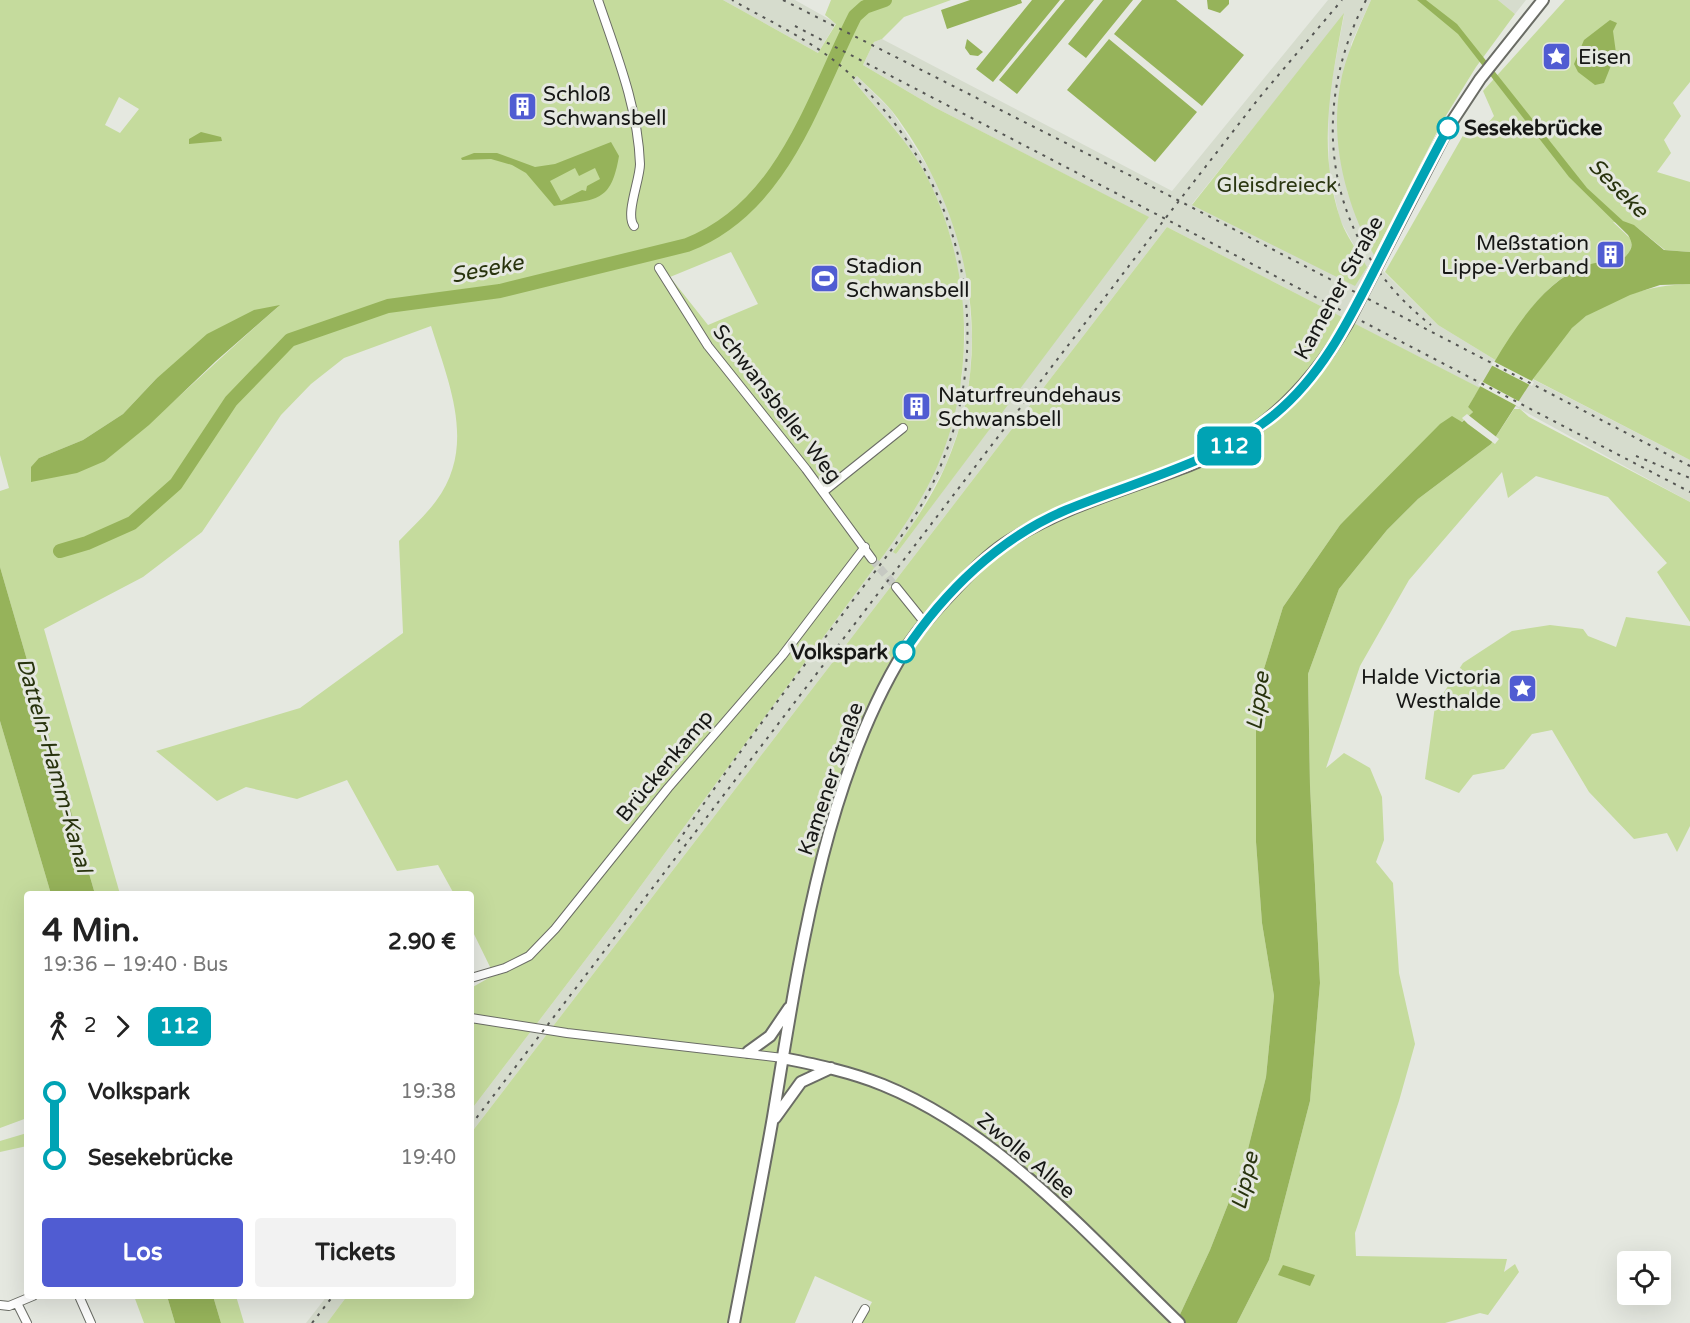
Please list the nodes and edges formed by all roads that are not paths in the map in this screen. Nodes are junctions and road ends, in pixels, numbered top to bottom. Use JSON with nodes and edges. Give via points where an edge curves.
{"nodes":[{"id":1,"x":597,"y":0,"type":"edge"},
{"id":2,"x":1543,"y":0,"type":"edge"},
{"id":3,"x":634,"y":226,"type":"dead end"},
{"id":4,"x":659,"y":268,"type":"dead end"},
{"id":5,"x":903,"y":428,"type":"dead end"},
{"id":6,"x":823,"y":492,"type":"junction"},
{"id":7,"x":864,"y":547,"type":"junction"},
{"id":8,"x":872,"y":559,"type":"tunnel mouth"},
{"id":9,"x":896,"y":587,"type":"tunnel mouth"},
{"id":10,"x":925,"y":622,"type":"junction"},
{"id":11,"x":474,"y":977,"type":"edge"},
{"id":12,"x":794,"y":1000,"type":"junction"},
{"id":13,"x":474,"y":1018,"type":"edge"},
{"id":14,"x":748,"y":1052,"type":"junction"},
{"id":15,"x":783,"y":1058,"type":"junction"},
{"id":16,"x":831,"y":1068,"type":"junction"},
{"id":17,"x":772,"y":1122,"type":"junction"},
{"id":18,"x":27,"y":1299,"type":"edge"},
{"id":19,"x":80,"y":1299,"type":"edge"},
{"id":20,"x":18,"y":1303,"type":"junction"},
{"id":21,"x":0,"y":1305,"type":"edge"},
{"id":22,"x":865,"y":1309,"type":"dead end"},
{"id":23,"x":27,"y":1323,"type":"edge"},
{"id":24,"x":91,"y":1323,"type":"edge"},
{"id":25,"x":734,"y":1323,"type":"edge"},
{"id":26,"x":857,"y":1323,"type":"edge"},
{"id":27,"x":1179,"y":1323,"type":"edge"}],
"edges":[{"from":1,"to":3,"type":"street","via":[[638,134],[640,174],[630,215]]},
{"from":2,"to":10,"type":"main road","name":"Kamener Straße","via":[[1496,57],[1449,126],[1342,332],[1297,393],[1255,430],[1212,456],[1064,511],[1014,538],[978,566]]},
{"from":4,"to":6,"type":"street","name":"Schwansbeller Weg","via":[[708,346]]},
{"from":5,"to":6,"type":"street"},
{"from":6,"to":7,"type":"street","name":"Schwansbeller Weg"},
{"from":7,"to":8,"type":"street","name":"Schwansbeller Weg"},
{"from":7,"to":11,"type":"street","name":"Brückenkamp","via":[[782,656],[668,788],[555,929],[529,956]]},
{"from":9,"to":10,"type":"street"},
{"from":10,"to":12,"type":"main road","name":"Kamener Straße","via":[[885,687],[851,768],[824,857]]},
{"from":12,"to":14,"type":"main road","via":[[770,1036]]},
{"from":12,"to":15,"type":"main road","name":"Kamener Straße"},
{"from":13,"to":14,"type":"street","via":[[567,1033]]},
{"from":14,"to":15,"type":"street"},
{"from":15,"to":16,"type":"main road","name":"Zwolle Allee"},
{"from":15,"to":17,"type":"main road","name":"Kamener Straße"},
{"from":16,"to":17,"type":"main road","via":[[801,1082]]},
{"from":16,"to":27,"type":"main road","name":"Zwolle Allee","via":[[900,1093],[966,1130],[1020,1171]]},
{"from":17,"to":25,"type":"main road","name":"Kamener Straße"},
{"from":18,"to":20,"type":"street"},
{"from":19,"to":24,"type":"street"},
{"from":20,"to":21,"type":"street"},
{"from":20,"to":23,"type":"street"},
{"from":22,"to":26,"type":"street"}]}
